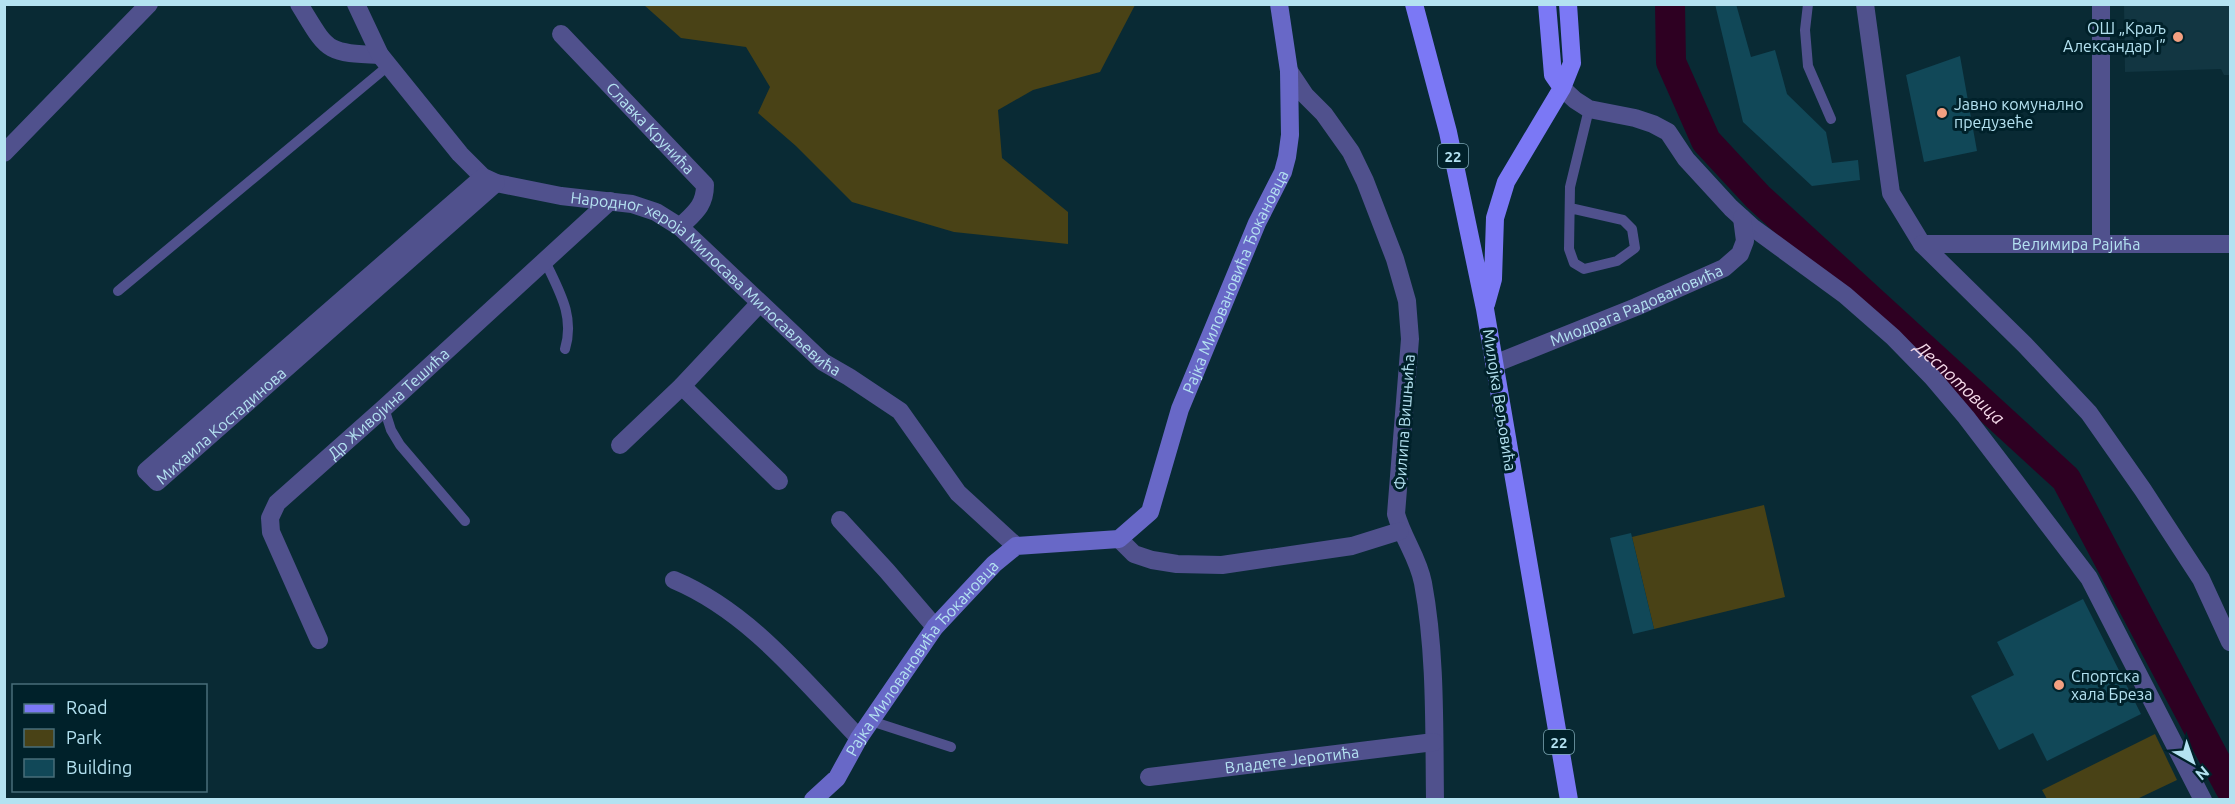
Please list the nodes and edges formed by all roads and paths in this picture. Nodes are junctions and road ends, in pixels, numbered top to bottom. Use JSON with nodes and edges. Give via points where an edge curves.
{"nodes":[{"id":1,"x":149,"y":4,"type":"edge"},
{"id":2,"x":299,"y":4,"type":"edge"},
{"id":3,"x":356,"y":4,"type":"edge"},
{"id":4,"x":1279,"y":4,"type":"edge"},
{"id":5,"x":1414,"y":4,"type":"edge"},
{"id":6,"x":1547,"y":4,"type":"edge"},
{"id":7,"x":1568,"y":4,"type":"edge"},
{"id":8,"x":1808,"y":4,"type":"edge"},
{"id":9,"x":1865,"y":4,"type":"edge"},
{"id":10,"x":2101,"y":4,"type":"edge"},
{"id":11,"x":561,"y":34,"type":"dead end"},
{"id":12,"x":384,"y":60,"type":"junction"},
{"id":13,"x":1289,"y":70,"type":"junction"},
{"id":14,"x":1562,"y":88,"type":"junction"},
{"id":15,"x":1589,"y":109,"type":"junction"},
{"id":16,"x":1831,"y":119,"type":"dead end"},
{"id":17,"x":4,"y":153,"type":"edge"},
{"id":18,"x":489,"y":180,"type":"junction"},
{"id":19,"x":609,"y":201,"type":"junction"},
{"id":20,"x":1570,"y":208,"type":"junction"},
{"id":21,"x":1742,"y":218,"type":"junction"},
{"id":22,"x":680,"y":227,"type":"junction"},
{"id":23,"x":1922,"y":244,"type":"junction"},
{"id":24,"x":2101,"y":244,"type":"junction"},
{"id":25,"x":2230,"y":244,"type":"edge"},
{"id":26,"x":546,"y":261,"type":"junction"},
{"id":27,"x":118,"y":291,"type":"dead end"},
{"id":28,"x":759,"y":304,"type":"junction"},
{"id":29,"x":1485,"y":309,"type":"junction"},
{"id":30,"x":565,"y":349,"type":"dead end"},
{"id":31,"x":1494,"y":364,"type":"junction"},
{"id":32,"x":682,"y":386,"type":"junction"},
{"id":33,"x":384,"y":408,"type":"junction"},
{"id":34,"x":620,"y":445,"type":"dead end"},
{"id":35,"x":779,"y":481,"type":"dead end"},
{"id":36,"x":465,"y":520,"type":"dead end"},
{"id":37,"x":840,"y":520,"type":"dead end"},
{"id":38,"x":1400,"y":531,"type":"junction"},
{"id":39,"x":1119,"y":539,"type":"junction"},
{"id":40,"x":1016,"y":546,"type":"junction"},
{"id":41,"x":674,"y":580,"type":"dead end"},
{"id":42,"x":935,"y":627,"type":"junction"},
{"id":43,"x":319,"y":640,"type":"dead end"},
{"id":44,"x":2230,"y":642,"type":"edge"},
{"id":45,"x":871,"y":721,"type":"junction"},
{"id":46,"x":859,"y":738,"type":"junction"},
{"id":47,"x":1434,"y":742,"type":"junction"},
{"id":48,"x":951,"y":747,"type":"dead end"},
{"id":49,"x":1149,"y":777,"type":"dead end"},
{"id":50,"x":813,"y":800,"type":"edge"},
{"id":51,"x":1435,"y":800,"type":"edge"},
{"id":52,"x":1569,"y":800,"type":"edge"},
{"id":53,"x":2203,"y":800,"type":"edge"}],
"edges":[{"from":1,"to":17,"type":"street"},
{"from":2,"to":12,"type":"street","via":[[331,50]]},
{"from":3,"to":12,"type":"street"},
{"from":4,"to":13,"type":"street","name":"Рајка Миловановића Ђокановца"},
{"from":5,"to":29,"type":"main road","name":"Милојка Вељовића","number":"22","via":[[1448,132]]},
{"from":6,"to":14,"type":"main road","via":[[1553,75]]},
{"from":7,"to":14,"type":"main road","via":[[1572,63]]},
{"from":8,"to":16,"type":"lane","via":[[1808,66]]},
{"from":9,"to":23,"type":"street","via":[[1891,193]]},
{"from":10,"to":24,"type":"street"},
{"from":11,"to":22,"type":"street","name":"Славка Крунића","via":[[705,185],[701,207]]},
{"from":12,"to":18,"type":"street","via":[[460,154]]},
{"from":12,"to":27,"type":"lane"},
{"from":13,"to":38,"type":"street","name":"Филипа Вишњића","via":[[1351,152],[1391,248],[1407,301],[1410,339],[1396,514]]},
{"from":13,"to":39,"type":"street","name":"Рајка Миловановића Ђокановца","via":[[1290,135],[1282,172],[1180,409],[1150,512]]},
{"from":14,"to":15,"type":"street"},
{"from":14,"to":29,"type":"main road","via":[[1514,168],[1500,200],[1493,279]]},
{"from":15,"to":20,"type":"lane","via":[[1570,188]]},
{"from":15,"to":21,"type":"street","via":[[1635,118],[1668,132],[1686,159]]},
{"from":18,"to":18,"type":"street","name":"Михаила Костадинова","via":[[146,471],[157,482]]},
{"from":18,"to":19,"type":"street","name":"Народног хероја Милосава Милосављевића","via":[[561,196]]},
{"from":19,"to":22,"type":"street","name":"Народног хероја Милосава Милосављевића","via":[[656,212]]},
{"from":19,"to":26,"type":"street","name":"Др Живојина Тешића"},
{"from":20,"to":20,"type":"lane","via":[[1569,249],[1584,269],[1617,261],[1635,248],[1632,229],[1623,220]]},
{"from":21,"to":31,"type":"street","name":"Миодрага Радовановића","via":[[1745,241],[1740,254],[1724,268]]},
{"from":21,"to":53,"type":"street","via":[[1845,295],[1893,337],[1966,417],[2089,578]]},
{"from":22,"to":28,"type":"street","name":"Народног хероја Милосава Милосављевића"},
{"from":23,"to":24,"type":"street","name":"Велимира Рајића"},
{"from":23,"to":44,"type":"street","via":[[2089,413],[2201,579]]},
{"from":24,"to":25,"type":"street","name":"Велимира Рајића"},
{"from":26,"to":30,"type":"lane","via":[[569,320]]},
{"from":26,"to":33,"type":"street","name":"Др Живојина Тешића"},
{"from":28,"to":32,"type":"street"},
{"from":28,"to":40,"type":"street","name":"Народног хероја Милосава Милосављевића","via":[[823,362],[900,411],[958,493]]},
{"from":29,"to":31,"type":"main road","name":"Милојка Вељовића","number":"22"},
{"from":31,"to":52,"type":"main road","name":"Милојка Вељовића","number":"22"},
{"from":32,"to":34,"type":"street"},
{"from":32,"to":35,"type":"street"},
{"from":33,"to":36,"type":"lane","via":[[400,445]]},
{"from":33,"to":43,"type":"street","name":"Др Живојина Тешића","via":[[277,503],[270,518],[271,532]]},
{"from":37,"to":42,"type":"street"},
{"from":38,"to":39,"type":"street","via":[[1352,546],[1222,565],[1152,560],[1134,554]]},
{"from":38,"to":47,"type":"street","name":"Филипа Вишњића","via":[[1417,558],[1423,582],[1429,625]]},
{"from":39,"to":40,"type":"street"},
{"from":40,"to":42,"type":"street","name":"Рајка Миловановића Ђокановца"},
{"from":41,"to":46,"type":"street","via":[[698,590],[758,633]]},
{"from":42,"to":45,"type":"street","name":"Рајка Миловановића Ђокановца"},
{"from":45,"to":46,"type":"street","name":"Рајка Миловановића Ђокановца"},
{"from":45,"to":48,"type":"lane"},
{"from":46,"to":50,"type":"street","name":"Рајка Миловановића Ђокановца","via":[[837,778]]},
{"from":47,"to":49,"type":"street","name":"Владете Јеротића"},
{"from":47,"to":51,"type":"street","name":"Филипа Вишњића"}]}
